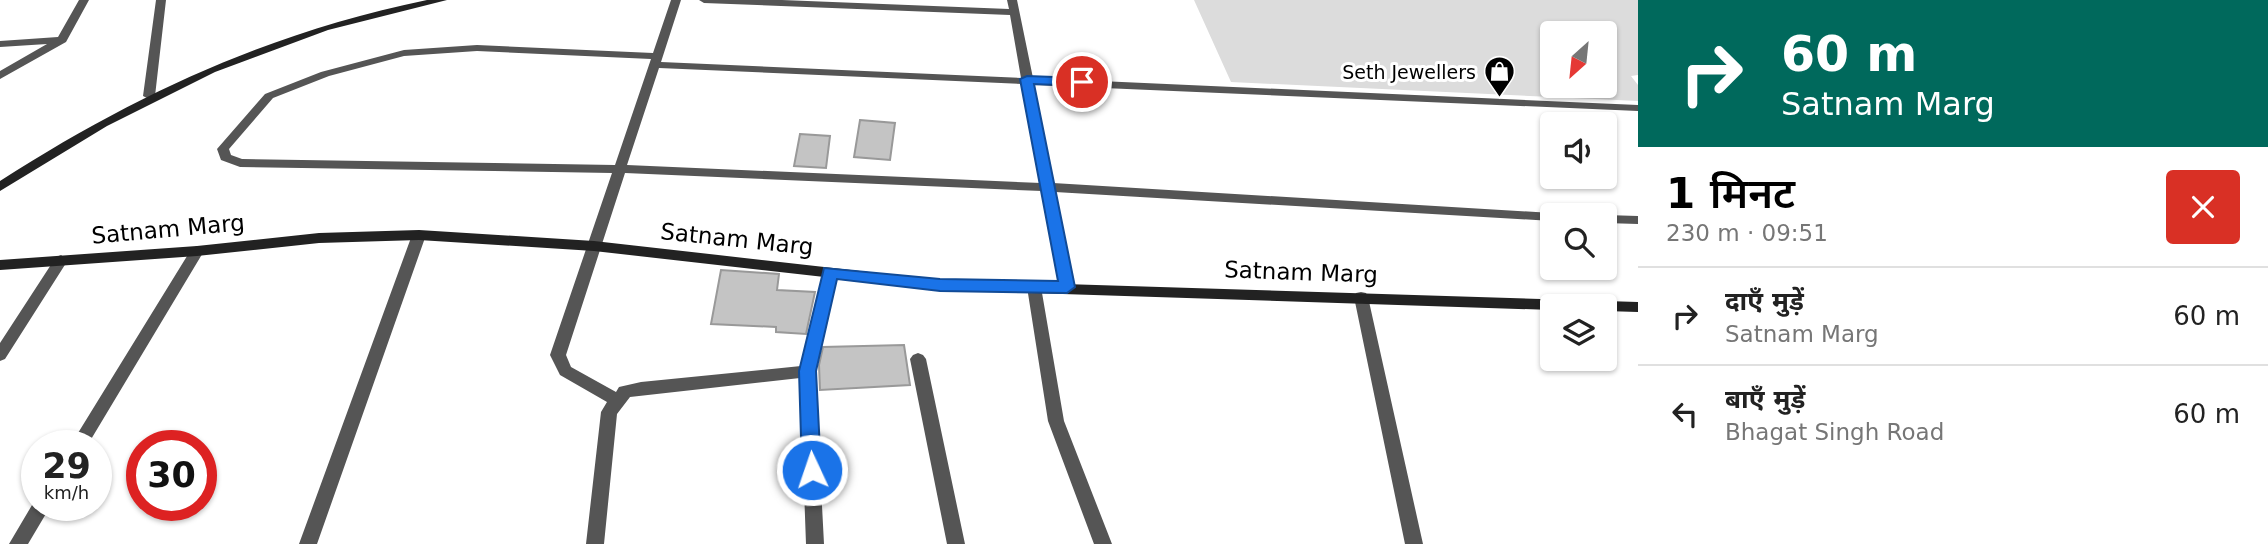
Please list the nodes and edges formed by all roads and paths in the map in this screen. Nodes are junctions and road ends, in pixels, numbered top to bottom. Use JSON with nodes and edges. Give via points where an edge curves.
{"nodes":[{"id":1,"x":84,"y":0,"type":"edge"},
{"id":2,"x":161,"y":0,"type":"edge"},
{"id":3,"x":442,"y":0,"type":"edge"},
{"id":4,"x":676,"y":0,"type":"edge"},
{"id":5,"x":704,"y":0,"type":"edge"},
{"id":6,"x":1013,"y":6,"type":"edge"},
{"id":7,"x":62,"y":40,"type":"junction"},
{"id":8,"x":0,"y":44,"type":"edge"},
{"id":9,"x":655,"y":60,"type":"junction"},
{"id":10,"x":0,"y":76,"type":"edge"},
{"id":11,"x":1027,"y":79,"type":"junction"},
{"id":12,"x":149,"y":96,"type":"junction"},
{"id":13,"x":1638,"y":108,"type":"edge"},
{"id":14,"x":620,"y":169,"type":"junction"},
{"id":15,"x":0,"y":187,"type":"edge"},
{"id":16,"x":1048,"y":187,"type":"junction"},
{"id":17,"x":1540,"y":216,"type":"edge"},
{"id":18,"x":1617,"y":219,"type":"edge"},
{"id":19,"x":1638,"y":220,"type":"edge"},
{"id":20,"x":419,"y":235,"type":"junction"},
{"id":21,"x":594,"y":246,"type":"junction"},
{"id":22,"x":197,"y":251,"type":"junction"},
{"id":23,"x":61,"y":260,"type":"junction"},
{"id":24,"x":0,"y":265,"type":"edge"},
{"id":25,"x":830,"y":272,"type":"junction"},
{"id":26,"x":1034,"y":287,"type":"junction"},
{"id":27,"x":1067,"y":287,"type":"junction"},
{"id":28,"x":1362,"y":297,"type":"junction"},
{"id":29,"x":1638,"y":307,"type":"edge"},
{"id":30,"x":0,"y":355,"type":"edge"},
{"id":31,"x":918,"y":359,"type":"dead end"},
{"id":32,"x":807,"y":371,"type":"junction"},
{"id":33,"x":617,"y":400,"type":"junction"},
{"id":34,"x":88,"y":430,"type":"edge"},
{"id":35,"x":32,"y":521,"type":"edge"},
{"id":36,"x":18,"y":544,"type":"edge"},
{"id":37,"x":308,"y":544,"type":"edge"},
{"id":38,"x":595,"y":544,"type":"edge"},
{"id":39,"x":815,"y":544,"type":"edge"},
{"id":40,"x":956,"y":544,"type":"edge"},
{"id":41,"x":1103,"y":544,"type":"edge"},
{"id":42,"x":1414,"y":544,"type":"edge"}],
"edges":[{"from":1,"to":7,"type":"street"},
{"from":2,"to":12,"type":"street"},
{"from":3,"to":12,"type":"street","via":[[316,30]]},
{"from":4,"to":9,"type":"street"},
{"from":5,"to":6,"type":"street"},
{"from":6,"to":11,"type":"street"},
{"from":7,"to":8,"type":"street"},
{"from":7,"to":10,"type":"street"},
{"from":9,"to":11,"type":"street"},
{"from":9,"to":14,"type":"street"},
{"from":9,"to":14,"type":"street","via":[[477,48],[404,53],[325,74],[269,96],[223,149],[225,156],[240,163]]},
{"from":11,"to":13,"type":"street"},
{"from":11,"to":16,"type":"street"},
{"from":12,"to":15,"type":"street"},
{"from":14,"to":16,"type":"street"},
{"from":14,"to":21,"type":"street"},
{"from":16,"to":17,"type":"street"},
{"from":16,"to":27,"type":"street"},
{"from":18,"to":19,"type":"street"},
{"from":20,"to":21,"type":"street","name":"Satnam Marg"},
{"from":20,"to":22,"type":"street","name":"Satnam Marg","via":[[319,237]]},
{"from":20,"to":37,"type":"street"},
{"from":21,"to":25,"type":"street","name":"Satnam Marg"},
{"from":21,"to":33,"type":"street","via":[[558,355],[565,371]]},
{"from":22,"to":23,"type":"street","name":"Satnam Marg"},
{"from":22,"to":34,"type":"street"},
{"from":23,"to":24,"type":"street","name":"Satnam Marg"},
{"from":23,"to":30,"type":"street"},
{"from":25,"to":26,"type":"street","name":"Satnam Marg","via":[[940,285]]},
{"from":25,"to":32,"type":"street"},
{"from":26,"to":27,"type":"street","name":"Satnam Marg"},
{"from":26,"to":41,"type":"street","via":[[1056,421]]},
{"from":27,"to":28,"type":"street","name":"Satnam Marg"},
{"from":28,"to":29,"type":"street","name":"Satnam Marg"},
{"from":28,"to":42,"type":"street"},
{"from":31,"to":40,"type":"street"},
{"from":32,"to":33,"type":"street","via":[[641,388],[625,392]]},
{"from":32,"to":39,"type":"street"},
{"from":33,"to":38,"type":"street","via":[[609,412]]},
{"from":35,"to":36,"type":"street"}]}
